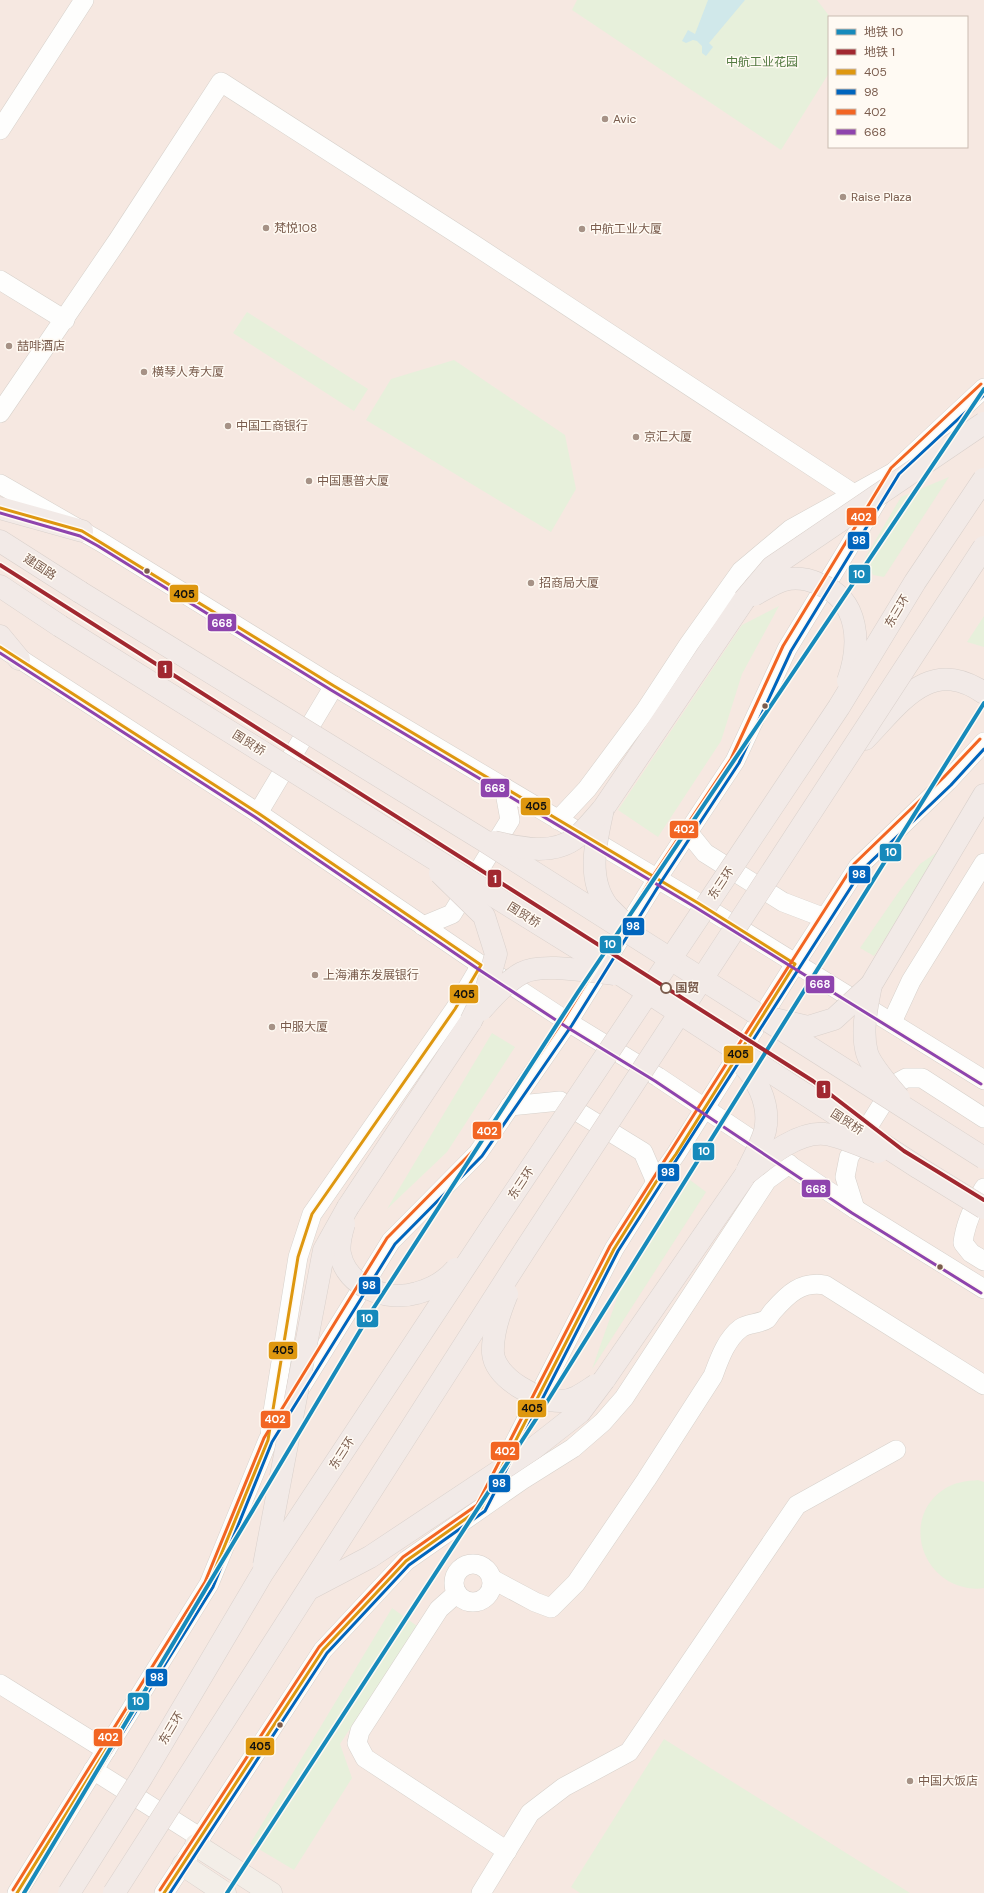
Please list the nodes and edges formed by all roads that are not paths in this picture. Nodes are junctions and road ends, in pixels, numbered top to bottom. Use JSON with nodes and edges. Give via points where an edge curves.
{"nodes":[{"id":1,"x":84,"y":0,"type":"edge"},
{"id":2,"x":0,"y":130,"type":"edge"},
{"id":3,"x":0,"y":280,"type":"edge"},
{"id":4,"x":65,"y":320,"type":"junction"},
{"id":5,"x":984,"y":388,"type":"edge"},
{"id":6,"x":2,"y":404,"type":"edge"},
{"id":7,"x":984,"y":423,"type":"edge"},
{"id":8,"x":895,"y":471,"type":"junction"},
{"id":9,"x":984,"y":479,"type":"edge"},
{"id":10,"x":0,"y":484,"type":"edge"},
{"id":11,"x":854,"y":494,"type":"junction"},
{"id":12,"x":0,"y":508,"type":"edge"},
{"id":13,"x":82,"y":531,"type":"junction"},
{"id":14,"x":0,"y":541,"type":"edge"},
{"id":15,"x":984,"y":547,"type":"edge"},
{"id":16,"x":0,"y":586,"type":"edge"},
{"id":17,"x":744,"y":600,"type":"junction"},
{"id":18,"x":0,"y":636,"type":"edge"},
{"id":19,"x":0,"y":647,"type":"edge"},
{"id":20,"x":19,"y":659,"type":"junction"},
{"id":21,"x":334,"y":686,"type":"junction"},
{"id":22,"x":984,"y":693,"type":"edge"},
{"id":23,"x":839,"y":707,"type":"junction"},
{"id":24,"x":984,"y":742,"type":"edge"},
{"id":25,"x":847,"y":756,"type":"junction"},
{"id":26,"x":504,"y":788,"type":"junction"},
{"id":27,"x":984,"y":795,"type":"edge"},
{"id":28,"x":603,"y":809,"type":"junction"},
{"id":29,"x":258,"y":813,"type":"junction"},
{"id":30,"x":558,"y":820,"type":"junction"},
{"id":31,"x":688,"y":832,"type":"junction"},
{"id":32,"x":483,"y":840,"type":"junction"},
{"id":33,"x":408,"y":843,"type":"junction"},
{"id":34,"x":984,"y":863,"type":"edge"},
{"id":35,"x":657,"y":879,"type":"junction"},
{"id":36,"x":825,"y":918,"type":"junction"},
{"id":37,"x":423,"y":926,"type":"junction"},
{"id":38,"x":642,"y":942,"type":"junction"},
{"id":39,"x":795,"y":964,"type":"junction"},
{"id":40,"x":481,"y":966,"type":"junction"},
{"id":41,"x":621,"y":975,"type":"junction"},
{"id":42,"x":871,"y":985,"type":"junction"},
{"id":43,"x":743,"y":1006,"type":"junction"},
{"id":44,"x":471,"y":1021,"type":"junction"},
{"id":45,"x":568,"y":1022,"type":"junction"},
{"id":46,"x":892,"y":1022,"type":"junction"},
{"id":47,"x":717,"y":1038,"type":"junction"},
{"id":48,"x":984,"y":1080,"type":"edge"},
{"id":49,"x":510,"y":1106,"type":"junction"},
{"id":50,"x":705,"y":1109,"type":"junction"},
{"id":51,"x":919,"y":1118,"type":"junction"},
{"id":52,"x":984,"y":1118,"type":"edge"},
{"id":53,"x":984,"y":1158,"type":"edge"},
{"id":54,"x":789,"y":1164,"type":"junction"},
{"id":55,"x":919,"y":1168,"type":"junction"},
{"id":56,"x":746,"y":1174,"type":"junction"},
{"id":57,"x":656,"y":1182,"type":"junction"},
{"id":58,"x":984,"y":1188,"type":"edge"},
{"id":59,"x":348,"y":1207,"type":"junction"},
{"id":60,"x":984,"y":1208,"type":"edge"},
{"id":61,"x":855,"y":1209,"type":"junction"},
{"id":62,"x":490,"y":1229,"type":"junction"},
{"id":63,"x":525,"y":1250,"type":"junction"},
{"id":64,"x":984,"y":1261,"type":"edge"},
{"id":65,"x":984,"y":1289,"type":"edge"},
{"id":66,"x":604,"y":1380,"type":"junction"},
{"id":67,"x":984,"y":1385,"type":"edge"},
{"id":68,"x":268,"y":1440,"type":"junction"},
{"id":69,"x":896,"y":1450,"type":"dead end"},
{"id":70,"x":482,"y":1508,"type":"junction"},
{"id":71,"x":262,"y":1574,"type":"junction"},
{"id":72,"x":492,"y":1579,"type":"junction"},
{"id":73,"x":308,"y":1590,"type":"junction"},
{"id":74,"x":457,"y":1593,"type":"junction"},
{"id":75,"x":0,"y":1684,"type":"edge"},
{"id":76,"x":106,"y":1750,"type":"junction"},
{"id":77,"x":93,"y":1770,"type":"junction"},
{"id":78,"x":199,"y":1841,"type":"junction"},
{"id":79,"x":507,"y":1851,"type":"junction"},
{"id":80,"x":183,"y":1866,"type":"junction"},
{"id":81,"x":18,"y":1893,"type":"edge"},
{"id":82,"x":69,"y":1893,"type":"edge"},
{"id":83,"x":114,"y":1893,"type":"edge"},
{"id":84,"x":164,"y":1893,"type":"edge"},
{"id":85,"x":225,"y":1893,"type":"edge"},
{"id":86,"x":271,"y":1893,"type":"edge"},
{"id":87,"x":481,"y":1893,"type":"edge"}],
"edges":[{"from":1,"to":2,"type":"street"},
{"from":3,"to":4,"type":"street"},
{"from":4,"to":6,"type":"street"},
{"from":4,"to":11,"type":"street","via":[[222,82]]},
{"from":5,"to":8,"type":"street"},
{"from":7,"to":17,"type":"highway","bridge":true,"via":[[772,567]]},
{"from":8,"to":11,"type":"street"},
{"from":8,"to":31,"type":"street","via":[[787,649],[734,761]]},
{"from":9,"to":23,"type":"highway","name":"东三环","bridge":true,"via":[[915,582]]},
{"from":10,"to":13,"type":"street"},
{"from":11,"to":30,"type":"street","via":[[791,529],[741,571],[645,711],[587,789]]},
{"from":12,"to":13,"type":"highway"},
{"from":13,"to":21,"type":"street"},
{"from":14,"to":32,"type":"highway","name":"建国路","bridge":true},
{"from":15,"to":25,"type":"highway","bridge":true},
{"from":16,"to":33,"type":"highway","name":"国贸桥","bridge":true},
{"from":17,"to":23,"type":"highway","bridge":true,"via":[[783,580],[798,578],[831,588],[842,598],[851,613],[855,652]]},
{"from":17,"to":28,"type":"highway"},
{"from":18,"to":20,"type":"highway"},
{"from":19,"to":20,"type":"street"},
{"from":20,"to":29,"type":"street"},
{"from":21,"to":26,"type":"street"},
{"from":21,"to":29,"type":"street"},
{"from":22,"to":25,"type":"highway","bridge":true,"via":[[970,684],[950,678],[929,681],[905,698]]},
{"from":23,"to":62,"type":"highway","name":"东三环","bridge":true},
{"from":24,"to":36,"type":"street","via":[[948,781],[858,867]]},
{"from":25,"to":63,"type":"highway","bridge":true},
{"from":26,"to":30,"type":"street"},
{"from":26,"to":37,"type":"street","via":[[510,820],[452,914]]},
{"from":27,"to":42,"type":"highway"},
{"from":28,"to":32,"type":"highway","bridge":true,"via":[[576,837],[563,846],[521,848]]},
{"from":28,"to":38,"type":"highway","bridge":true,"via":[[594,861],[597,885],[608,906]]},
{"from":29,"to":37,"type":"street"},
{"from":30,"to":35,"type":"street"},
{"from":31,"to":35,"type":"street"},
{"from":31,"to":36,"type":"street","via":[[705,853],[782,902]]},
{"from":32,"to":38,"type":"highway","bridge":true},
{"from":33,"to":41,"type":"highway","name":"国贸桥","bridge":true},
{"from":33,"to":44,"type":"highway","bridge":true,"via":[[484,916],[496,954],[486,990]]},
{"from":34,"to":46,"type":"street","via":[[911,981]]},
{"from":35,"to":39,"type":"street"},
{"from":35,"to":45,"type":"street"},
{"from":36,"to":39,"type":"street"},
{"from":37,"to":40,"type":"street"},
{"from":38,"to":43,"type":"highway","bridge":true},
{"from":39,"to":46,"type":"street"},
{"from":39,"to":50,"type":"street"},
{"from":40,"to":45,"type":"street"},
{"from":40,"to":68,"type":"street","via":[[455,1009],[312,1214],[298,1257]]},
{"from":41,"to":44,"type":"highway","bridge":true,"via":[[544,968],[523,972],[497,993]]},
{"from":41,"to":47,"type":"highway","name":"国贸桥","bridge":true},
{"from":42,"to":43,"type":"highway","bridge":true,"via":[[834,1019],[808,1027],[781,1022]]},
{"from":42,"to":51,"type":"highway","bridge":true,"via":[[864,1020],[867,1053],[890,1088]]},
{"from":43,"to":51,"type":"highway","bridge":true},
{"from":44,"to":59,"type":"highway"},
{"from":45,"to":49,"type":"street"},
{"from":45,"to":50,"type":"street"},
{"from":46,"to":48,"type":"street"},
{"from":47,"to":55,"type":"highway","name":"国贸桥","bridge":true},
{"from":47,"to":56,"type":"highway","bridge":true,"via":[[745,1065],[762,1092],[767,1111],[764,1132]]},
{"from":49,"to":57,"type":"street","via":[[560,1100],[643,1152]]},
{"from":49,"to":68,"type":"street","via":[[478,1153],[391,1241]]},
{"from":50,"to":54,"type":"street"},
{"from":50,"to":57,"type":"street"},
{"from":51,"to":53,"type":"highway","bridge":true},
{"from":52,"to":61,"type":"street","via":[[922,1078],[906,1078],[895,1084],[849,1157],[846,1177]]},
{"from":54,"to":61,"type":"street"},
{"from":54,"to":70,"type":"street","via":[[767,1180],[624,1398],[603,1422],[573,1448]]},
{"from":55,"to":56,"type":"highway","bridge":true,"via":[[825,1134],[802,1137],[790,1142]]},
{"from":55,"to":60,"type":"highway","name":"国贸桥","bridge":true},
{"from":56,"to":66,"type":"highway"},
{"from":57,"to":70,"type":"street","via":[[614,1249]]},
{"from":58,"to":64,"type":"street","via":[[973,1207],[963,1243],[971,1253]]},
{"from":59,"to":62,"type":"highway","bridge":true,"via":[[340,1240],[340,1254],[345,1269],[355,1281],[368,1289],[394,1296],[416,1294],[433,1287],[451,1274]]},
{"from":59,"to":71,"type":"highway","bridge":true,"via":[[324,1250]]},
{"from":61,"to":65,"type":"street"},
{"from":62,"to":71,"type":"highway","name":"东三环","bridge":true},
{"from":63,"to":66,"type":"highway","bridge":true,"via":[[496,1328],[493,1354],[500,1370],[514,1385],[548,1400],[576,1398]]},
{"from":63,"to":73,"type":"highway","bridge":true},
{"from":66,"to":73,"type":"highway","bridge":true,"via":[[580,1412],[534,1448],[370,1557]]},
{"from":67,"to":72,"type":"street","via":[[825,1286],[804,1286],[791,1292],[767,1319],[741,1328],[729,1342],[713,1376],[646,1480],[576,1583],[551,1608]]},
{"from":68,"to":76,"type":"street","via":[[209,1584]]},
{"from":69,"to":79,"type":"street","via":[[797,1505],[628,1752],[564,1787],[530,1813]]},
{"from":70,"to":78,"type":"street","via":[[406,1561],[323,1650]]},
{"from":71,"to":82,"type":"highway","name":"东三环","bridge":true,"via":[[142,1777]]},
{"from":72,"to":74,"type":"street","via":[[490,1592],[480,1601],[467,1601]]},
{"from":72,"to":74,"type":"street","via":[[481,1565],[463,1566],[454,1581]]},
{"from":73,"to":83,"type":"highway","bridge":true},
{"from":74,"to":79,"type":"street","via":[[439,1609],[360,1731],[357,1743],[365,1758]]},
{"from":75,"to":76,"type":"street"},
{"from":76,"to":77,"type":"street"},
{"from":77,"to":78,"type":"street"},
{"from":77,"to":81,"type":"street"},
{"from":78,"to":80,"type":"street"},
{"from":78,"to":86,"type":"main road"},
{"from":79,"to":87,"type":"street"},
{"from":80,"to":84,"type":"street"},
{"from":80,"to":85,"type":"main road"}]}
